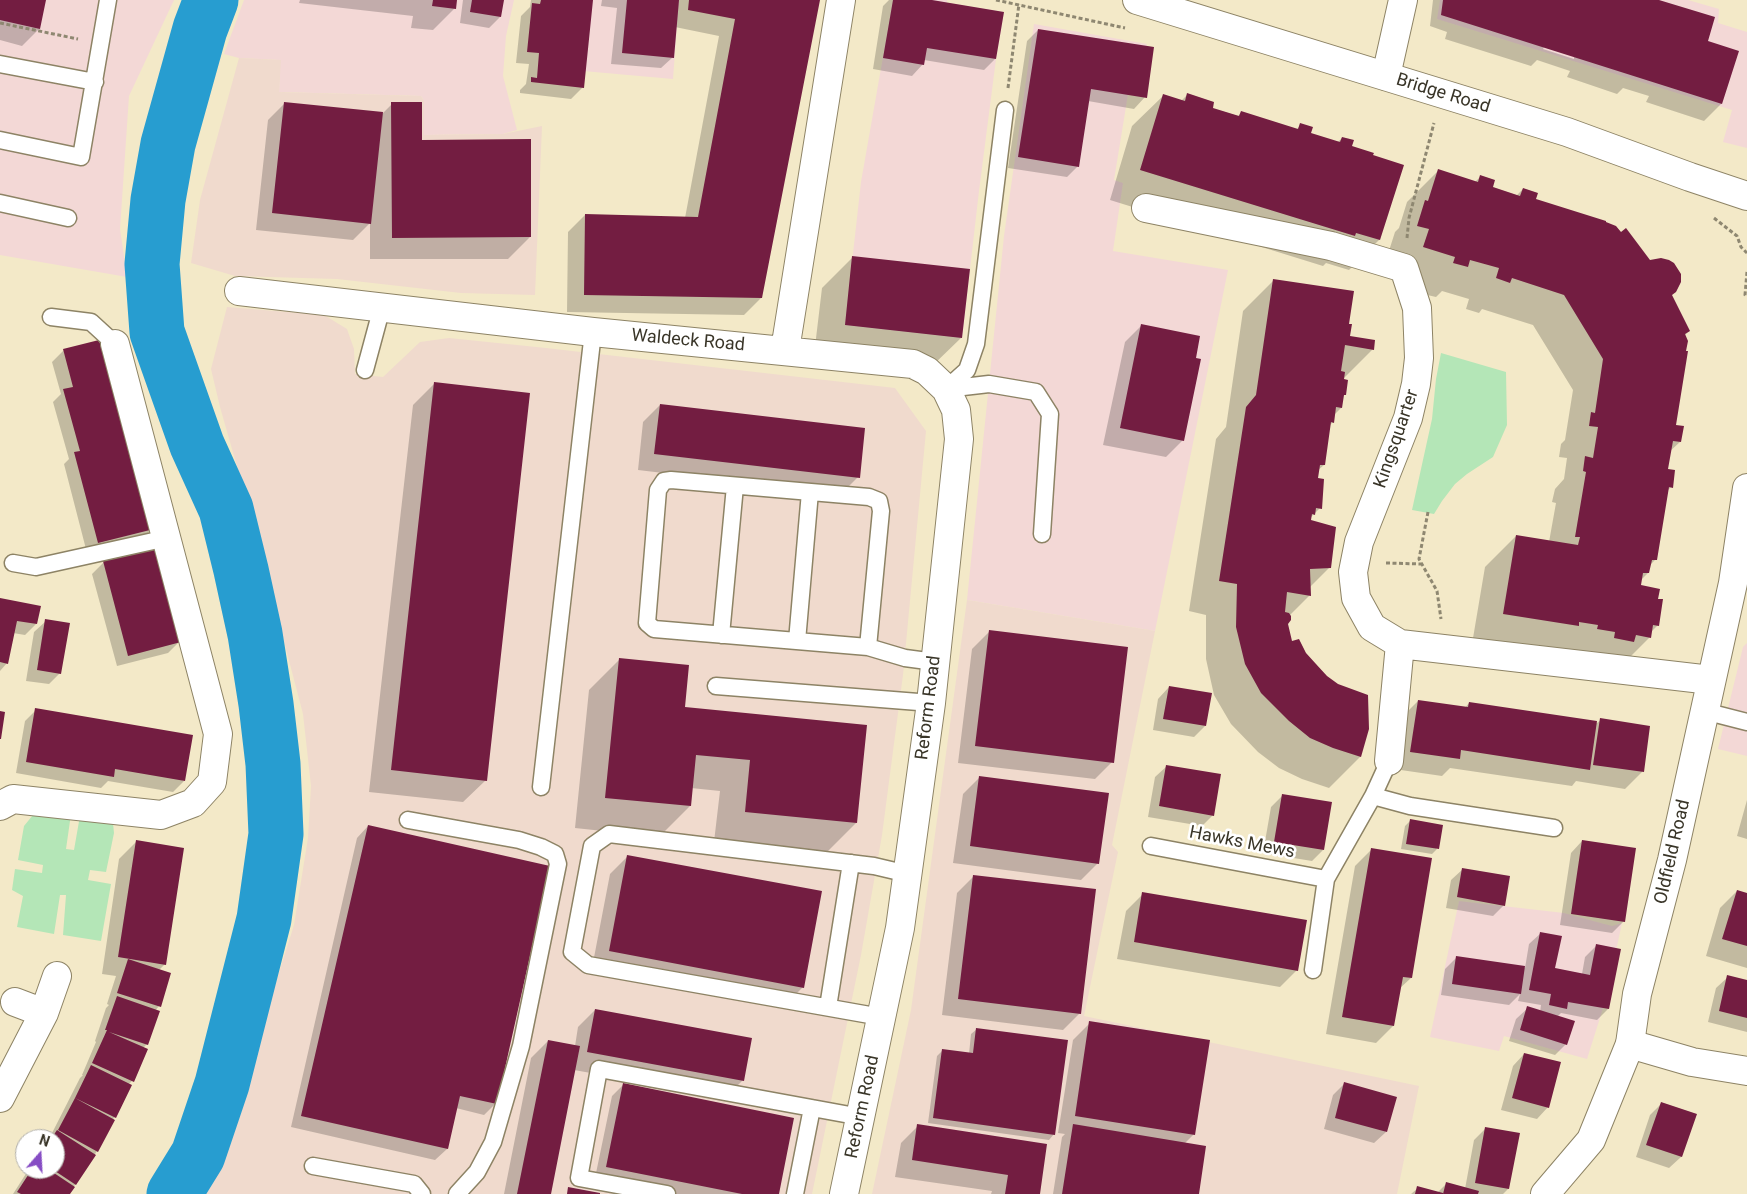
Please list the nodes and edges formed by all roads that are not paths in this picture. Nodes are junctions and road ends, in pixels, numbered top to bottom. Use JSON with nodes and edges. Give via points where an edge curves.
{"nodes":[{"id":1,"x":108,"y":0,"type":"edge"},
{"id":2,"x":841,"y":0,"type":"edge"},
{"id":3,"x":1137,"y":0,"type":"edge"},
{"id":4,"x":1403,"y":0,"type":"edge"},
{"id":5,"x":0,"y":64,"type":"edge"},
{"id":6,"x":1386,"y":76,"type":"junction"},
{"id":7,"x":95,"y":82,"type":"junction"},
{"id":8,"x":1005,"y":110,"type":"road end"},
{"id":9,"x":0,"y":140,"type":"edge"},
{"id":10,"x":1747,"y":196,"type":"edge"},
{"id":11,"x":0,"y":203,"type":"edge"},
{"id":12,"x":1146,"y":208,"type":"dead end"},
{"id":13,"x":68,"y":218,"type":"dead end"},
{"id":14,"x":239,"y":292,"type":"dead end"},
{"id":15,"x":382,"y":307,"type":"junction"},
{"id":16,"x":51,"y":317,"type":"dead end"},
{"id":17,"x":593,"y":332,"type":"junction"},
{"id":18,"x":115,"y":344,"type":"joint"},
{"id":19,"x":785,"y":350,"type":"junction"},
{"id":20,"x":365,"y":370,"type":"dead end"},
{"id":21,"x":946,"y":388,"type":"junction"},
{"id":22,"x":735,"y":486,"type":"junction"},
{"id":23,"x":1747,"y":488,"type":"edge"},
{"id":24,"x":810,"y":492,"type":"junction"},
{"id":25,"x":1042,"y":534,"type":"dead end"},
{"id":26,"x":167,"y":538,"type":"junction"},
{"id":27,"x":13,"y":563,"type":"dead end"},
{"id":28,"x":721,"y":634,"type":"junction"},
{"id":29,"x":797,"y":641,"type":"junction"},
{"id":30,"x":1400,"y":644,"type":"junction"},
{"id":31,"x":868,"y":647,"type":"junction"},
{"id":32,"x":935,"y":662,"type":"junction"},
{"id":33,"x":1711,"y":680,"type":"junction"},
{"id":34,"x":716,"y":686,"type":"dead end"},
{"id":35,"x":931,"y":703,"type":"junction"},
{"id":36,"x":1704,"y":711,"type":"junction"},
{"id":37,"x":1747,"y":722,"type":"edge"},
{"id":38,"x":1389,"y":761,"type":"joint"},
{"id":39,"x":541,"y":787,"type":"dead end"},
{"id":40,"x":1373,"y":796,"type":"junction"},
{"id":41,"x":0,"y":806,"type":"edge"},
{"id":42,"x":408,"y":820,"type":"dead end"},
{"id":43,"x":1554,"y":828,"type":"dead end"},
{"id":44,"x":1152,"y":846,"type":"dead end"},
{"id":45,"x":851,"y":863,"type":"junction"},
{"id":46,"x":908,"y":874,"type":"junction"},
{"id":47,"x":1326,"y":879,"type":"junction"},
{"id":48,"x":1313,"y":970,"type":"dead end"},
{"id":49,"x":57,"y":976,"type":"dead end"},
{"id":50,"x":15,"y":1002,"type":"dead end"},
{"id":51,"x":828,"y":1008,"type":"junction"},
{"id":52,"x":44,"y":1013,"type":"junction"},
{"id":53,"x":881,"y":1017,"type":"junction"},
{"id":54,"x":1630,"y":1044,"type":"junction"},
{"id":55,"x":1747,"y":1072,"type":"edge"},
{"id":56,"x":0,"y":1098,"type":"edge"},
{"id":57,"x":812,"y":1108,"type":"junction"},
{"id":58,"x":861,"y":1118,"type":"junction"},
{"id":59,"x":313,"y":1166,"type":"dead end"},
{"id":60,"x":422,"y":1194,"type":"edge"},
{"id":61,"x":457,"y":1194,"type":"edge"},
{"id":62,"x":667,"y":1194,"type":"edge"},
{"id":63,"x":795,"y":1194,"type":"edge"},
{"id":64,"x":844,"y":1194,"type":"edge"},
{"id":65,"x":1545,"y":1194,"type":"edge"}],
"edges":[{"from":1,"to":7,"type":"lane"},
{"from":2,"to":19,"type":"street"},
{"from":3,"to":6,"type":"street","name":"Bridge Road"},
{"from":4,"to":6,"type":"street"},
{"from":5,"to":7,"type":"lane"},
{"from":6,"to":10,"type":"street","name":"Bridge Road","via":[[1567,132]]},
{"from":7,"to":9,"type":"lane","via":[[82,157]]},
{"from":8,"to":21,"type":"lane","via":[[976,344],[967,370]]},
{"from":11,"to":13,"type":"lane"},
{"from":12,"to":30,"type":"street","name":"Kingsquarter","via":[[1331,246],[1404,268],[1417,308],[1419,358],[1416,384],[1408,418],[1359,542],[1353,572],[1356,598],[1372,627]]},
{"from":14,"to":15,"type":"street","name":"Waldeck Road"},
{"from":15,"to":17,"type":"street","name":"Waldeck Road"},
{"from":15,"to":20,"type":"lane"},
{"from":16,"to":18,"type":"lane","via":[[91,322]]},
{"from":17,"to":19,"type":"street","name":"Waldeck Road"},
{"from":17,"to":39,"type":"lane"},
{"from":18,"to":26,"type":"street"},
{"from":19,"to":21,"type":"street","name":"Reform Road","via":[[913,364],[927,371]]},
{"from":21,"to":25,"type":"lane","via":[[989,384],[1036,392],[1050,414]]},
{"from":21,"to":32,"type":"street","name":"Reform Road","via":[[956,410],[959,439]]},
{"from":22,"to":24,"type":"lane"},
{"from":22,"to":28,"type":"lane"},
{"from":22,"to":28,"type":"lane","via":[[671,480],[664,481],[658,490],[647,624],[654,629]]},
{"from":23,"to":33,"type":"street","name":"Oldfield Road","via":[[1733,583]]},
{"from":24,"to":29,"type":"lane"},
{"from":24,"to":31,"type":"lane","via":[[869,497],[879,501],[881,512]]},
{"from":26,"to":27,"type":"lane","via":[[36,568]]},
{"from":26,"to":41,"type":"street","via":[[218,734],[212,782],[193,802],[161,815],[13,799]]},
{"from":28,"to":29,"type":"lane"},
{"from":29,"to":31,"type":"lane"},
{"from":30,"to":33,"type":"street","name":"Kingsquarter"},
{"from":30,"to":38,"type":"street"},
{"from":31,"to":32,"type":"lane","via":[[904,658]]},
{"from":32,"to":35,"type":"street","name":"Reform Road"},
{"from":33,"to":36,"type":"street","name":"Oldfield Road"},
{"from":34,"to":35,"type":"lane"},
{"from":35,"to":46,"type":"street","name":"Reform Road"},
{"from":36,"to":37,"type":"lane"},
{"from":36,"to":54,"type":"street","name":"Oldfield Road","via":[[1672,860],[1637,994]]},
{"from":38,"to":40,"type":"lane"},
{"from":40,"to":43,"type":"lane","via":[[1410,806]]},
{"from":40,"to":47,"type":"lane"},
{"from":42,"to":61,"type":"lane","via":[[519,840],[555,854],[558,864],[521,1046],[493,1142],[477,1172]]},
{"from":44,"to":47,"type":"lane","name":"Hawks Mews"},
{"from":45,"to":46,"type":"lane"},
{"from":45,"to":51,"type":"lane"},
{"from":45,"to":51,"type":"lane","via":[[609,834],[592,846],[572,952],[588,965]]},
{"from":46,"to":53,"type":"street","name":"Reform Road"},
{"from":47,"to":48,"type":"lane"},
{"from":49,"to":52,"type":"street"},
{"from":50,"to":52,"type":"street"},
{"from":51,"to":53,"type":"lane"},
{"from":52,"to":56,"type":"street"},
{"from":53,"to":58,"type":"street","name":"Reform Road"},
{"from":54,"to":55,"type":"street","via":[[1692,1062]]},
{"from":54,"to":65,"type":"street","name":"Oldfield Road","via":[[1591,1140]]},
{"from":57,"to":58,"type":"lane"},
{"from":57,"to":62,"type":"lane","via":[[599,1069],[579,1178]]},
{"from":57,"to":63,"type":"lane"},
{"from":58,"to":64,"type":"street","name":"Reform Road"},
{"from":59,"to":60,"type":"lane","via":[[414,1184]]}]}
